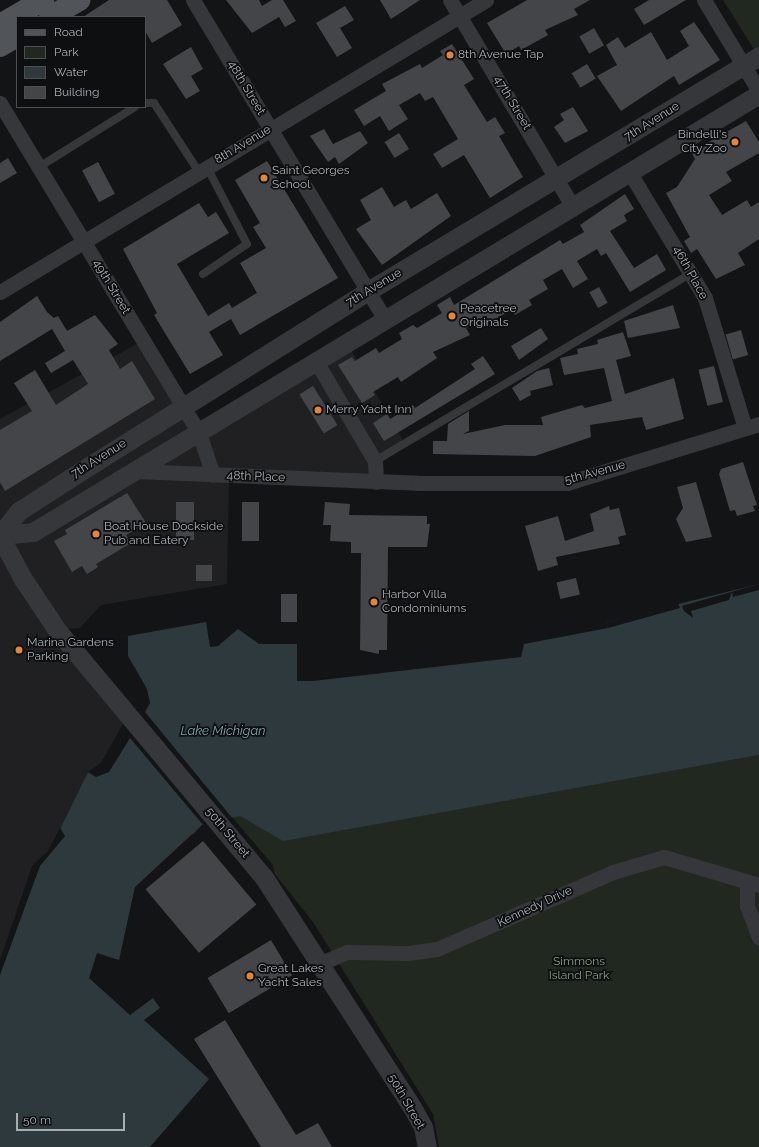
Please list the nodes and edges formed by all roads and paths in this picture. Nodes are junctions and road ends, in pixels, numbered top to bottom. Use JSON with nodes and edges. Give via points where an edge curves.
{"nodes":[{"id":1,"x":43,"y":0,"type":"edge"},
{"id":2,"x":80,"y":0,"type":"edge"},
{"id":3,"x":193,"y":0,"type":"edge"},
{"id":4,"x":450,"y":0,"type":"edge"},
{"id":5,"x":486,"y":0,"type":"edge"},
{"id":6,"x":704,"y":0,"type":"edge"},
{"id":7,"x":52,"y":16,"type":"edge"},
{"id":8,"x":459,"y":16,"type":"junction"},
{"id":9,"x":0,"y":25,"type":"edge"},
{"id":10,"x":16,"y":37,"type":"edge"},
{"id":11,"x":0,"y":46,"type":"edge"},
{"id":12,"x":751,"y":61,"type":"edge"},
{"id":13,"x":759,"y":91,"type":"edge"},
{"id":14,"x":759,"y":94,"type":"edge"},
{"id":15,"x":0,"y":103,"type":"edge"},
{"id":16,"x":146,"y":103,"type":"edge"},
{"id":17,"x":133,"y":108,"type":"edge"},
{"id":18,"x":270,"y":128,"type":"junction"},
{"id":19,"x":39,"y":167,"type":"junction"},
{"id":20,"x":203,"y":169,"type":"junction"},
{"id":21,"x":630,"y":173,"type":"junction"},
{"id":22,"x":557,"y":179,"type":"junction"},
{"id":23,"x":573,"y":207,"type":"junction"},
{"id":24,"x":84,"y":241,"type":"junction"},
{"id":25,"x":691,"y":272,"type":"junction"},
{"id":26,"x":203,"y":274,"type":"dead end"},
{"id":27,"x":368,"y":291,"type":"junction"},
{"id":28,"x":0,"y":292,"type":"edge"},
{"id":29,"x":385,"y":320,"type":"junction"},
{"id":30,"x":317,"y":363,"type":"junction"},
{"id":31,"x":184,"y":407,"type":"junction"},
{"id":32,"x":752,"y":426,"type":"edge"},
{"id":33,"x":199,"y":433,"type":"junction"},
{"id":34,"x":375,"y":461,"type":"junction"},
{"id":35,"x":135,"y":471,"type":"junction"},
{"id":36,"x":213,"y":475,"type":"junction"},
{"id":37,"x":376,"y":482,"type":"junction"},
{"id":38,"x":0,"y":535,"type":"edge"},
{"id":39,"x":753,"y":884,"type":"edge"},
{"id":40,"x":759,"y":938,"type":"edge"},
{"id":41,"x":321,"y":963,"type":"junction"},
{"id":42,"x":427,"y":1147,"type":"edge"}],
"edges":[{"from":1,"to":9,"type":"main road"},
{"from":2,"to":7,"type":"main road"},
{"from":3,"to":18,"type":"street","name":"48th Street"},
{"from":4,"to":8,"type":"street","name":"47th Street"},
{"from":5,"to":8,"type":"street","name":"8th Avenue"},
{"from":6,"to":12,"type":"street"},
{"from":8,"to":18,"type":"street","name":"8th Avenue"},
{"from":8,"to":22,"type":"street","name":"47th Street"},
{"from":10,"to":11,"type":"main road"},
{"from":12,"to":13,"type":"street"},
{"from":12,"to":22,"type":"street","name":"7th Avenue"},
{"from":14,"to":21,"type":"street"},
{"from":15,"to":19,"type":"street","name":"49th Street"},
{"from":16,"to":20,"type":"lane","via":[[154,103]]},
{"from":17,"to":19,"type":"lane"},
{"from":18,"to":20,"type":"street","name":"8th Avenue"},
{"from":18,"to":27,"type":"street","name":"48th Street"},
{"from":19,"to":24,"type":"street","name":"49th Street"},
{"from":20,"to":24,"type":"street","name":"8th Avenue"},
{"from":20,"to":26,"type":"lane","via":[[247,244]]},
{"from":21,"to":23,"type":"street"},
{"from":21,"to":25,"type":"street","name":"46th Place"},
{"from":22,"to":23,"type":"street","name":"47th Street"},
{"from":22,"to":27,"type":"street","name":"7th Avenue"},
{"from":23,"to":29,"type":"street"},
{"from":24,"to":28,"type":"street","name":"8th Avenue"},
{"from":24,"to":31,"type":"street","name":"49th Street"},
{"from":25,"to":32,"type":"street","name":"46th Place","via":[[705,298]]},
{"from":25,"to":34,"type":"lane"},
{"from":27,"to":29,"type":"street","name":"48th Street"},
{"from":27,"to":31,"type":"street","name":"7th Avenue"},
{"from":29,"to":30,"type":"street"},
{"from":30,"to":33,"type":"street"},
{"from":30,"to":34,"type":"street"},
{"from":31,"to":33,"type":"street","name":"49th Street"},
{"from":31,"to":38,"type":"street","name":"7th Avenue","via":[[19,511]]},
{"from":32,"to":37,"type":"street","name":"5th Avenue","via":[[567,483]]},
{"from":33,"to":35,"type":"street"},
{"from":33,"to":36,"type":"street","name":"49th Street"},
{"from":34,"to":37,"type":"street"},
{"from":35,"to":36,"type":"street","name":"48th Place"},
{"from":35,"to":38,"type":"street","via":[[33,532]]},
{"from":36,"to":37,"type":"street","name":"48th Place"},
{"from":38,"to":41,"type":"street","name":"50th Street","via":[[27,586],[89,668],[263,876]]},
{"from":39,"to":40,"type":"street","name":"Kennedy Drive","via":[[747,906]]},
{"from":39,"to":41,"type":"street","name":"Kennedy Drive","via":[[695,864],[664,857],[613,872],[437,948],[408,953],[347,952]]},
{"from":41,"to":42,"type":"street","name":"50th Street","via":[[412,1107],[422,1127]]}]}
